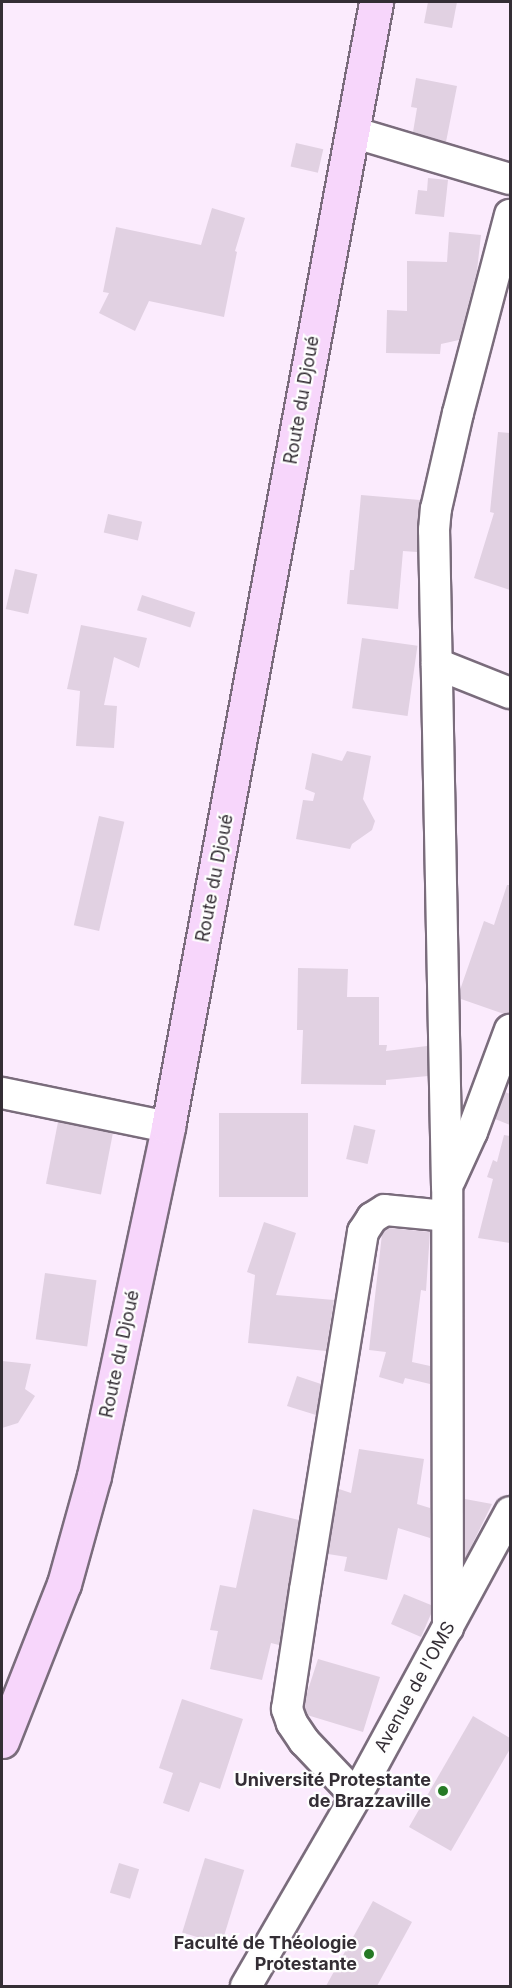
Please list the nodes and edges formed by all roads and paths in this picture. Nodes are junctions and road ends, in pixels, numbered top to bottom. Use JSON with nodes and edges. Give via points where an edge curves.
{"nodes":[{"id":1,"x":376,"y":2,"type":"edge"},
{"id":2,"x":352,"y":132,"type":"junction"},
{"id":3,"x":510,"y":179,"type":"edge"},
{"id":4,"x":510,"y":215,"type":"edge"},
{"id":5,"x":437,"y":664,"type":"junction"},
{"id":6,"x":510,"y":693,"type":"edge"},
{"id":7,"x":510,"y":1030,"type":"edge"},
{"id":8,"x":2,"y":1093,"type":"edge"},
{"id":9,"x":168,"y":1127,"type":"junction"},
{"id":10,"x":447,"y":1202,"type":"junction"},
{"id":11,"x":510,"y":1512,"type":"edge"},
{"id":12,"x":448,"y":1628,"type":"junction"},
{"id":13,"x":2,"y":1741,"type":"edge"},
{"id":14,"x":356,"y":1796,"type":"junction"},
{"id":15,"x":246,"y":1986,"type":"edge"}],
"edges":[{"from":1,"to":2,"type":"main road","name":"Route du Djoué"},
{"from":2,"to":3,"type":"street"},
{"from":2,"to":9,"type":"main road","name":"Route du Djoué"},
{"from":4,"to":5,"type":"street","via":[[436,509]]},
{"from":5,"to":6,"type":"street"},
{"from":5,"to":10,"type":"street"},
{"from":7,"to":10,"type":"street"},
{"from":8,"to":9,"type":"street"},
{"from":9,"to":13,"type":"main road","name":"Route du Djoué","via":[[94,1476],[64,1584]]},
{"from":10,"to":12,"type":"street"},
{"from":10,"to":14,"type":"street","via":[[385,1210],[372,1218],[363,1232],[307,1578],[287,1709],[291,1723],[304,1741]]},
{"from":11,"to":12,"type":"street","name":"Avenue de l'OMS"},
{"from":12,"to":14,"type":"street","name":"Avenue de l'OMS"},
{"from":14,"to":15,"type":"street","name":"Avenue de l'OMS"}]}
